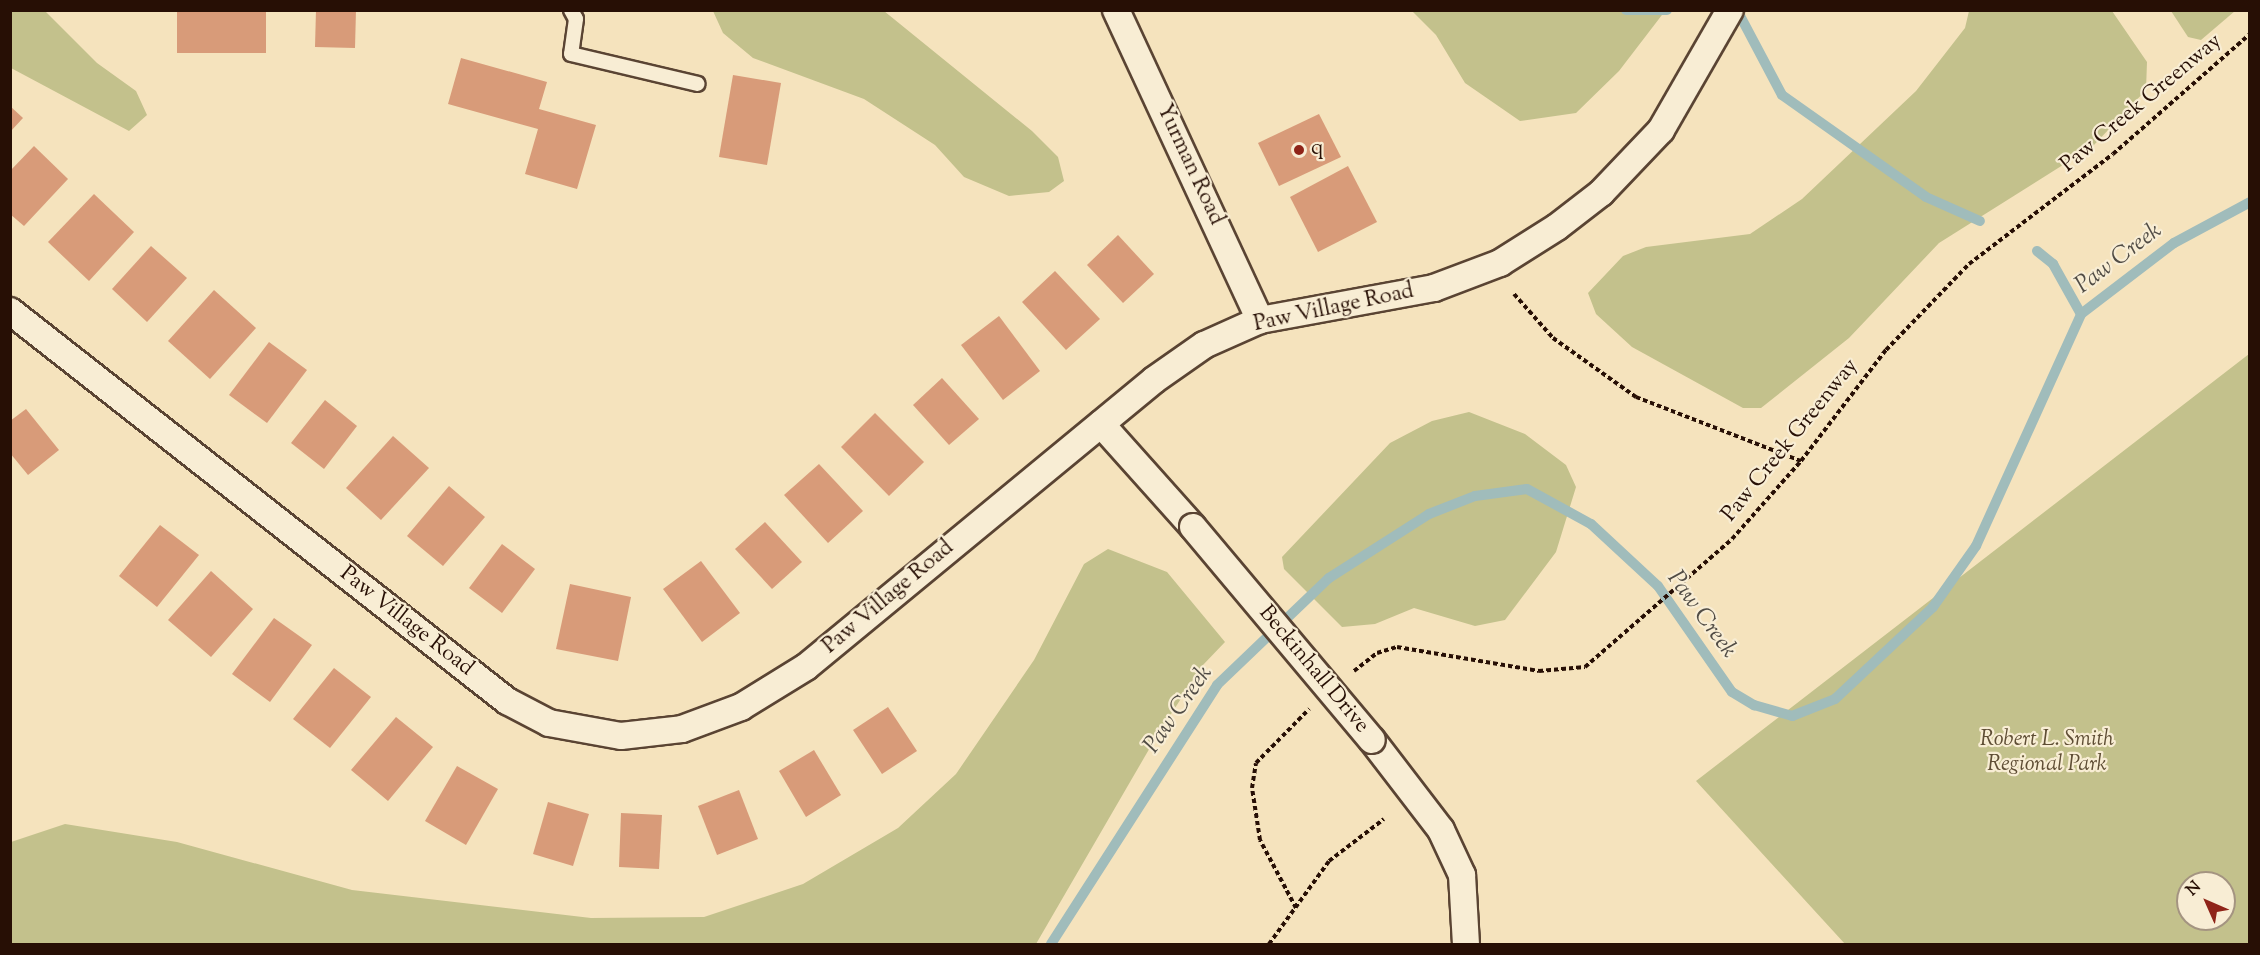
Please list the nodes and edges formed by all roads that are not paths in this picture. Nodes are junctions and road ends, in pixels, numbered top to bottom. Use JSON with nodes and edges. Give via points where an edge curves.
{"nodes":[{"id":1,"x":571,"y":10,"type":"edge"},
{"id":2,"x":1116,"y":10,"type":"edge"},
{"id":3,"x":1730,"y":10,"type":"edge"},
{"id":4,"x":698,"y":84,"type":"dead end"},
{"id":5,"x":13,"y":316,"type":"edge"},
{"id":6,"x":1260,"y":320,"type":"junction"},
{"id":7,"x":1101,"y":424,"type":"junction"},
{"id":8,"x":1466,"y":945,"type":"edge"}],
"edges":[{"from":1,"to":4,"type":"lane","via":[[576,19],[571,54]]},
{"from":2,"to":6,"type":"street","name":"Yurman Road"},
{"from":3,"to":6,"type":"street","name":"Paw Village Road","via":[[1661,130],[1602,193],[1516,254],[1434,288]]},
{"from":5,"to":7,"type":"street","name":"Paw Village Road","via":[[507,701],[549,723],[621,736],[682,729],[741,707],[806,667]]},
{"from":6,"to":7,"type":"street","name":"Paw Village Road","via":[[1204,345]]},
{"from":7,"to":8,"type":"street","name":"Beckinhall Drive","bridge":true,"via":[[1372,740],[1441,830],[1462,875]]}]}
